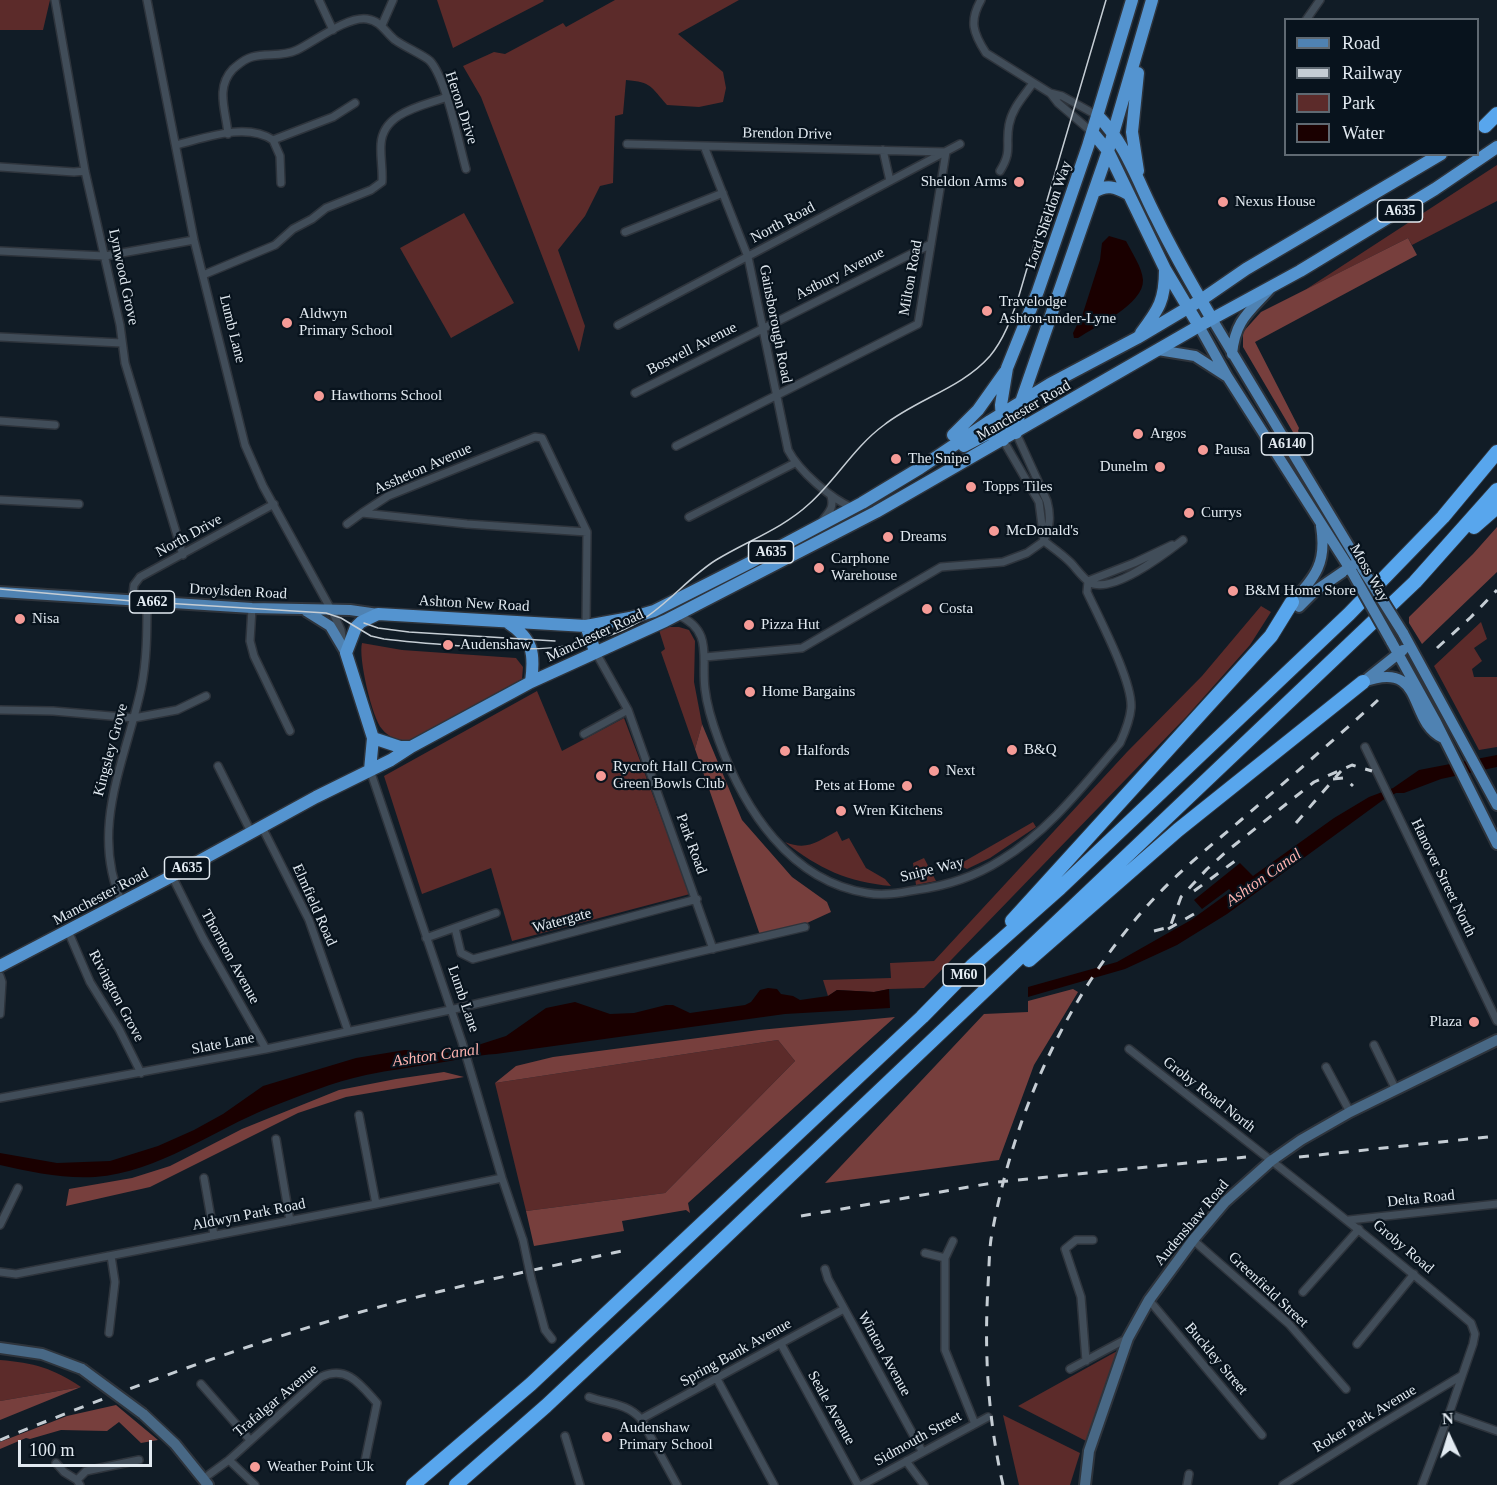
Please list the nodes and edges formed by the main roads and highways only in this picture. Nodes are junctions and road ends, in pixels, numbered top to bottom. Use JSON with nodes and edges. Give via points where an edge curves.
{"nodes":[{"id":1,"x":1132,"y":0,"type":"edge"},
{"id":2,"x":1152,"y":0,"type":"edge"},
{"id":3,"x":1144,"y":33,"type":"junction"},
{"id":4,"x":1497,"y":114,"type":"edge"},
{"id":5,"x":1106,"y":125,"type":"junction"},
{"id":6,"x":1486,"y":125,"type":"edge"},
{"id":7,"x":1093,"y":133,"type":"junction"},
{"id":8,"x":1497,"y":147,"type":"edge"},
{"id":9,"x":1108,"y":151,"type":"junction"},
{"id":10,"x":1438,"y":156,"type":"edge"},
{"id":11,"x":1139,"y":182,"type":"junction"},
{"id":12,"x":1094,"y":192,"type":"junction"},
{"id":13,"x":1128,"y":194,"type":"junction"},
{"id":14,"x":1165,"y":269,"type":"junction"},
{"id":15,"x":1271,"y":288,"type":"junction"},
{"id":16,"x":1201,"y":300,"type":"junction"},
{"id":17,"x":1188,"y":307,"type":"junction"},
{"id":18,"x":1212,"y":319,"type":"junction"},
{"id":19,"x":1199,"y":326,"type":"junction"},
{"id":20,"x":1137,"y":338,"type":"junction"},
{"id":21,"x":1158,"y":350,"type":"junction"},
{"id":22,"x":1232,"y":354,"type":"junction"},
{"id":23,"x":1007,"y":368,"type":"junction"},
{"id":24,"x":1227,"y":376,"type":"junction"},
{"id":25,"x":1021,"y":402,"type":"junction"},
{"id":26,"x":1001,"y":414,"type":"junction"},
{"id":27,"x":1016,"y":433,"type":"junction"},
{"id":28,"x":953,"y":435,"type":"joint"},
{"id":29,"x":1003,"y":435,"type":"junction"},
{"id":30,"x":1497,"y":452,"type":"edge"},
{"id":31,"x":921,"y":468,"type":"junction"},
{"id":32,"x":1497,"y":490,"type":"edge"},
{"id":33,"x":1497,"y":507,"type":"edge"},
{"id":34,"x":1321,"y":522,"type":"junction"},
{"id":35,"x":1445,"y":550,"type":"junction"},
{"id":36,"x":1355,"y":567,"type":"junction"},
{"id":37,"x":0,"y":592,"type":"edge"},
{"id":38,"x":1295,"y":605,"type":"junction"},
{"id":39,"x":304,"y":610,"type":"junction"},
{"id":40,"x":332,"y":611,"type":"joint"},
{"id":41,"x":378,"y":614,"type":"junction"},
{"id":42,"x":506,"y":621,"type":"junction"},
{"id":43,"x":615,"y":622,"type":"joint"},
{"id":44,"x":586,"y":626,"type":"junction"},
{"id":45,"x":1410,"y":645,"type":"junction"},
{"id":46,"x":345,"y":649,"type":"junction"},
{"id":47,"x":595,"y":651,"type":"junction"},
{"id":48,"x":1398,"y":654,"type":"junction"},
{"id":49,"x":531,"y":682,"type":"junction"},
{"id":50,"x":1363,"y":682,"type":"junction"},
{"id":51,"x":373,"y":738,"type":"junction"},
{"id":52,"x":1444,"y":738,"type":"junction"},
{"id":53,"x":411,"y":747,"type":"junction"},
{"id":54,"x":370,"y":770,"type":"junction"},
{"id":55,"x":1496,"y":804,"type":"edge"},
{"id":56,"x":1497,"y":844,"type":"edge"},
{"id":57,"x":973,"y":965,"type":"junction"},
{"id":58,"x":1,"y":966,"type":"edge"},
{"id":59,"x":963,"y":1010,"type":"junction"},
{"id":60,"x":1497,"y":1040,"type":"edge"},
{"id":61,"x":0,"y":1348,"type":"edge"},
{"id":62,"x":205,"y":1482,"type":"edge"},
{"id":63,"x":413,"y":1485,"type":"edge"},
{"id":64,"x":456,"y":1485,"type":"edge"},
{"id":65,"x":1085,"y":1485,"type":"edge"}],
"edges":[{"from":1,"to":5,"type":"highway","name":"Lord Sheldon Way"},
{"from":2,"to":3,"type":"highway","name":"Lord Sheldon Way"},
{"from":3,"to":5,"type":"highway","name":"Lord Sheldon Way"},
{"from":3,"to":11,"type":"highway","via":[[1132,132]]},
{"from":4,"to":6,"type":"highway"},
{"from":5,"to":7,"type":"highway","name":"Lord Sheldon Way"},
{"from":5,"to":9,"type":"highway","name":"Lord Sheldon Way"},
{"from":5,"to":11,"type":"highway","number":"A6140"},
{"from":7,"to":9,"type":"highway","number":"A6140"},
{"from":7,"to":23,"type":"highway","name":"Lord Sheldon Way"},
{"from":8,"to":15,"type":"highway","number":"A635"},
{"from":9,"to":12,"type":"highway","name":"Lord Sheldon Way"},
{"from":9,"to":13,"type":"highway","number":"A6140"},
{"from":10,"to":16,"type":"highway","name":"Manchester Road","number":"A635","via":[[1246,269]]},
{"from":11,"to":16,"type":"highway","number":"A6140"},
{"from":12,"to":13,"type":"highway","via":[[1109,186]]},
{"from":12,"to":25,"type":"highway","name":"Lord Sheldon Way"},
{"from":13,"to":14,"type":"highway","number":"A6140"},
{"from":14,"to":17,"type":"highway","number":"A6140"},
{"from":14,"to":20,"type":"highway","via":[[1162,302]]},
{"from":15,"to":18,"type":"highway","number":"A635"},
{"from":15,"to":22,"type":"main road","via":[[1239,323]]},
{"from":16,"to":17,"type":"highway","name":"Manchester Road","number":"A635"},
{"from":16,"to":18,"type":"highway","name":"Moss Way","number":"A6140"},
{"from":17,"to":19,"type":"highway","number":"A6140"},
{"from":17,"to":20,"type":"highway","name":"Manchester Road","number":"A635"},
{"from":18,"to":19,"type":"highway","number":"A635"},
{"from":18,"to":22,"type":"main road","name":"Moss Way","number":"A6140"},
{"from":19,"to":21,"type":"highway","name":"Manchester Road","number":"A635"},
{"from":19,"to":24,"type":"main road","name":"Moss Way","number":"A6140"},
{"from":20,"to":25,"type":"highway","name":"Manchester Road","number":"A635"},
{"from":21,"to":24,"type":"main road","via":[[1195,356]]},
{"from":21,"to":27,"type":"highway","name":"Manchester Road","number":"A635"},
{"from":22,"to":36,"type":"main road","name":"Moss Way","number":"A6140"},
{"from":23,"to":26,"type":"highway","name":"Lord Sheldon Way"},
{"from":23,"to":28,"type":"highway","via":[[978,410]]},
{"from":24,"to":34,"type":"main road","name":"Moss Way","number":"A6140"},
{"from":25,"to":26,"type":"highway","name":"Manchester Road","number":"A635"},
{"from":25,"to":27,"type":"highway","name":"Lord Sheldon Way"},
{"from":26,"to":29,"type":"highway","name":"Lord Sheldon Way"},
{"from":26,"to":31,"type":"highway","name":"Manchester Road","number":"A635"},
{"from":27,"to":29,"type":"highway","name":"Manchester Road","number":"A635"},
{"from":28,"to":31,"type":"main road"},
{"from":29,"to":31,"type":"highway","via":[[987,434]]},
{"from":29,"to":47,"type":"highway","name":"Manchester Road","number":"A635","via":[[876,512],[677,614]]},
{"from":30,"to":57,"type":"highway","number":"M60","via":[[1443,517],[1349,614],[1060,888]]},
{"from":31,"to":43,"type":"highway","name":"Manchester Road","number":"A635","via":[[853,508],[654,611]]},
{"from":32,"to":35,"type":"highway","number":"M60"},
{"from":33,"to":35,"type":"highway","number":"M60"},
{"from":34,"to":36,"type":"main road","name":"Moss Way","number":"A6140"},
{"from":34,"to":38,"type":"main road","via":[[1322,562]]},
{"from":35,"to":59,"type":"highway","number":"M60"},
{"from":36,"to":38,"type":"main road"},
{"from":36,"to":45,"type":"main road","name":"Moss Way","number":"A6140","bridge":true},
{"from":36,"to":48,"type":"main road","name":"Moss Way","number":"A6140","bridge":true},
{"from":37,"to":39,"type":"main road","name":"Droylsden Road","number":"A662"},
{"from":38,"to":57,"type":"highway","number":"M60"},
{"from":39,"to":40,"type":"main road","name":"Droylsden Road","number":"A662"},
{"from":39,"to":46,"type":"main road","name":"Lumb Lane","via":[[330,626]]},
{"from":40,"to":41,"type":"main road","name":"Ashton New Road","number":"A635"},
{"from":41,"to":42,"type":"highway","name":"Ashton New Road","number":"A635"},
{"from":41,"to":46,"type":"highway","via":[[356,627]]},
{"from":42,"to":44,"type":"highway","name":"Ashton New Road","number":"A635"},
{"from":42,"to":49,"type":"highway","via":[[531,645]]},
{"from":43,"to":44,"type":"highway","name":"Ashton New Road","number":"A635"},
{"from":44,"to":47,"type":"highway"},
{"from":45,"to":48,"type":"main road"},
{"from":45,"to":55,"type":"main road","name":"Moss Way","number":"A6140"},
{"from":46,"to":51,"type":"highway","name":"Lumb Lane"},
{"from":47,"to":49,"type":"highway","name":"Manchester Road","number":"A635"},
{"from":48,"to":50,"type":"main road"},
{"from":48,"to":52,"type":"main road","name":"Moss Way","number":"A6140"},
{"from":49,"to":53,"type":"highway","name":"Manchester Road","number":"A635"},
{"from":50,"to":52,"type":"main road","via":[[1381,676],[1398,678],[1433,734]]},
{"from":50,"to":59,"type":"highway","number":"M60","via":[[1178,830],[1011,976]]},
{"from":51,"to":53,"type":"highway"},
{"from":51,"to":54,"type":"highway","name":"Lumb Lane"},
{"from":52,"to":56,"type":"main road","name":"Moss Way","number":"A6140"},
{"from":53,"to":54,"type":"highway","name":"Manchester Road","number":"A635"},
{"from":54,"to":58,"type":"highway","name":"Manchester Road","number":"A635"},
{"from":57,"to":63,"type":"highway","number":"M60","via":[[531,1384]]},
{"from":59,"to":64,"type":"highway","number":"M60","via":[[546,1406]]},
{"from":60,"to":65,"type":"main road","name":"Audenshaw Road","via":[[1301,1140],[1225,1202],[1149,1300],[1128,1338],[1089,1451]]},
{"from":61,"to":62,"type":"main road","bridge":true,"via":[[42,1354],[82,1369],[143,1414],[175,1444]]}]}
